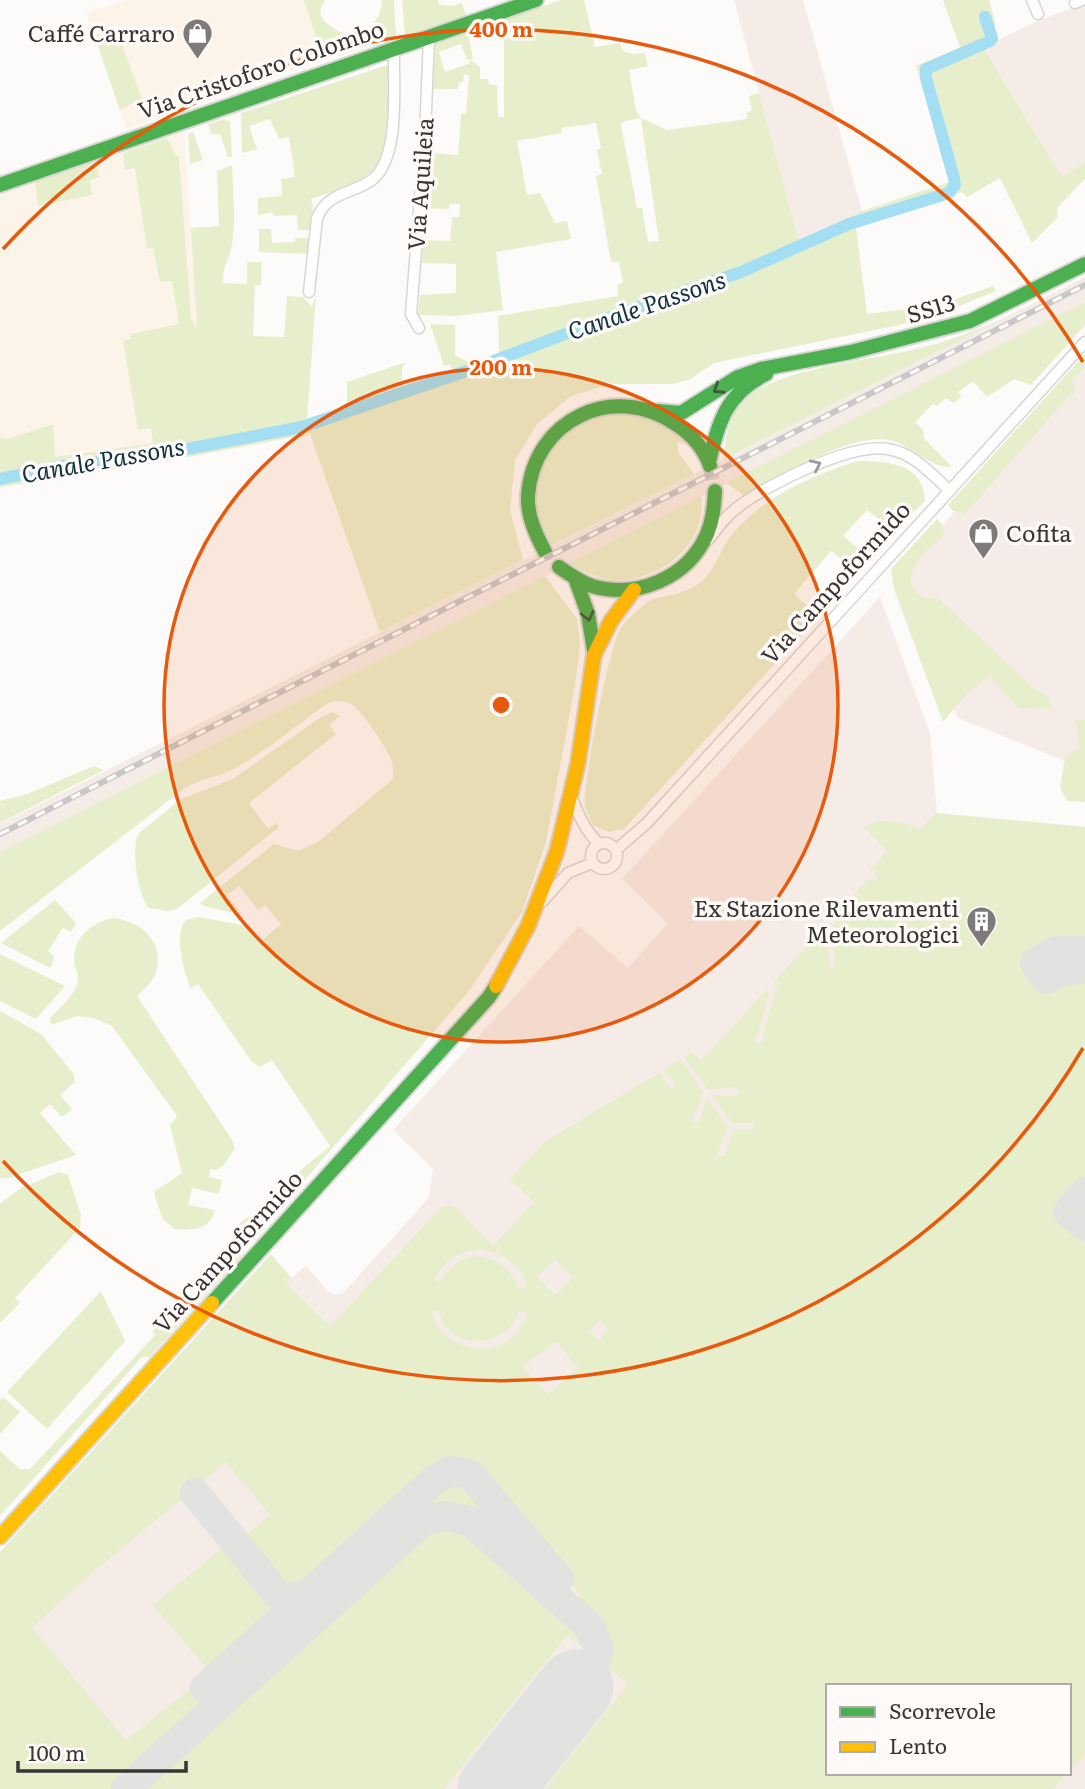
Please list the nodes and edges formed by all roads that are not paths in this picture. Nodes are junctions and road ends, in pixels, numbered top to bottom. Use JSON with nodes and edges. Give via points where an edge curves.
{"nodes":[{"id":1,"x":536,"y":0,"type":"edge"},
{"id":2,"x":1032,"y":0,"type":"edge"},
{"id":3,"x":1038,"y":14,"type":"dead end"},
{"id":4,"x":429,"y":37,"type":"junction"},
{"id":5,"x":394,"y":49,"type":"junction"},
{"id":6,"x":0,"y":185,"type":"edge"},
{"id":7,"x":1085,"y":264,"type":"edge"},
{"id":8,"x":309,"y":292,"type":"dead end"},
{"id":9,"x":419,"y":328,"type":"dead end"},
{"id":10,"x":1085,"y":342,"type":"edge"},
{"id":11,"x":779,"y":365,"type":"junction"},
{"id":12,"x":658,"y":411,"type":"junction"},
{"id":13,"x":715,"y":491,"type":"tunnel mouth"},
{"id":14,"x":950,"y":491,"type":"junction"},
{"id":15,"x":702,"y":547,"type":"junction"},
{"id":16,"x":545,"y":552,"type":"dead end"},
{"id":17,"x":559,"y":567,"type":"dead end"},
{"id":18,"x":575,"y":578,"type":"junction"},
{"id":19,"x":634,"y":590,"type":"junction"},
{"id":20,"x":594,"y":655,"type":"junction"},
{"id":21,"x":572,"y":798,"type":"junction"},
{"id":22,"x":599,"y":844,"type":"junction"},
{"id":23,"x":615,"y":850,"type":"junction"},
{"id":24,"x":592,"y":863,"type":"junction"},
{"id":25,"x":538,"y":906,"type":"junction"},
{"id":26,"x":0,"y":1537,"type":"edge"}],
"edges":[{"from":1,"to":4,"type":"main road","name":"Via Cristoforo Colombo"},
{"from":2,"to":3,"type":"street"},
{"from":4,"to":5,"type":"main road","name":"Via Cristoforo Colombo"},
{"from":4,"to":9,"type":"street","name":"Via Aquileia","via":[[411,314]]},
{"from":5,"to":6,"type":"main road","name":"Via Cristoforo Colombo"},
{"from":5,"to":8,"type":"street","via":[[392,132],[385,162],[373,179],[328,200],[322,208]]},
{"from":7,"to":11,"type":"main road","name":"SS13","number":"SS13","via":[[970,321]]},
{"from":10,"to":14,"type":"street","name":"Via Campoformido"},
{"from":11,"to":12,"type":"main road","number":"SS13","one_way":true,"via":[[738,377],[681,413]]},
{"from":11,"to":12,"type":"main road","number":"SS13","via":[[744,386],[735,397],[718,429],[709,464],[694,438]]},
{"from":12,"to":16,"type":"main road","number":"SS13","via":[[619,404],[599,407],[580,414],[549,439],[538,456],[528,495]]},
{"from":13,"to":15,"type":"main road","via":[[712,526]]},
{"from":15,"to":14,"type":"street","one_way":true,"via":[[726,517],[755,496],[853,451],[887,449],[913,459]]},
{"from":14,"to":23,"type":"street","name":"Via Campoformido","via":[[647,823]]},
{"from":15,"to":19,"type":"main road","via":[[666,580]]},
{"from":17,"to":18,"type":"main road"},
{"from":18,"to":19,"type":"main road","via":[[594,587]]},
{"from":18,"to":20,"type":"main road","one_way":true,"via":[[588,614]]},
{"from":19,"to":20,"type":"main road","via":[[606,625]]},
{"from":20,"to":21,"type":"main road","name":"Via Campoformido"},
{"from":21,"to":22,"type":"street","via":[[587,832]]},
{"from":21,"to":25,"type":"main road","name":"Via Campoformido"},
{"from":22,"to":23,"type":"street","via":[[607,843]]},
{"from":22,"to":24,"type":"street","via":[[592,850]]},
{"from":23,"to":24,"type":"street","name":"Via Campoformido","via":[[617,860],[610,868],[600,869]]},
{"from":24,"to":25,"type":"street","via":[[568,873]]},
{"from":25,"to":26,"type":"main road","name":"Via Campoformido","via":[[489,997]]}]}
